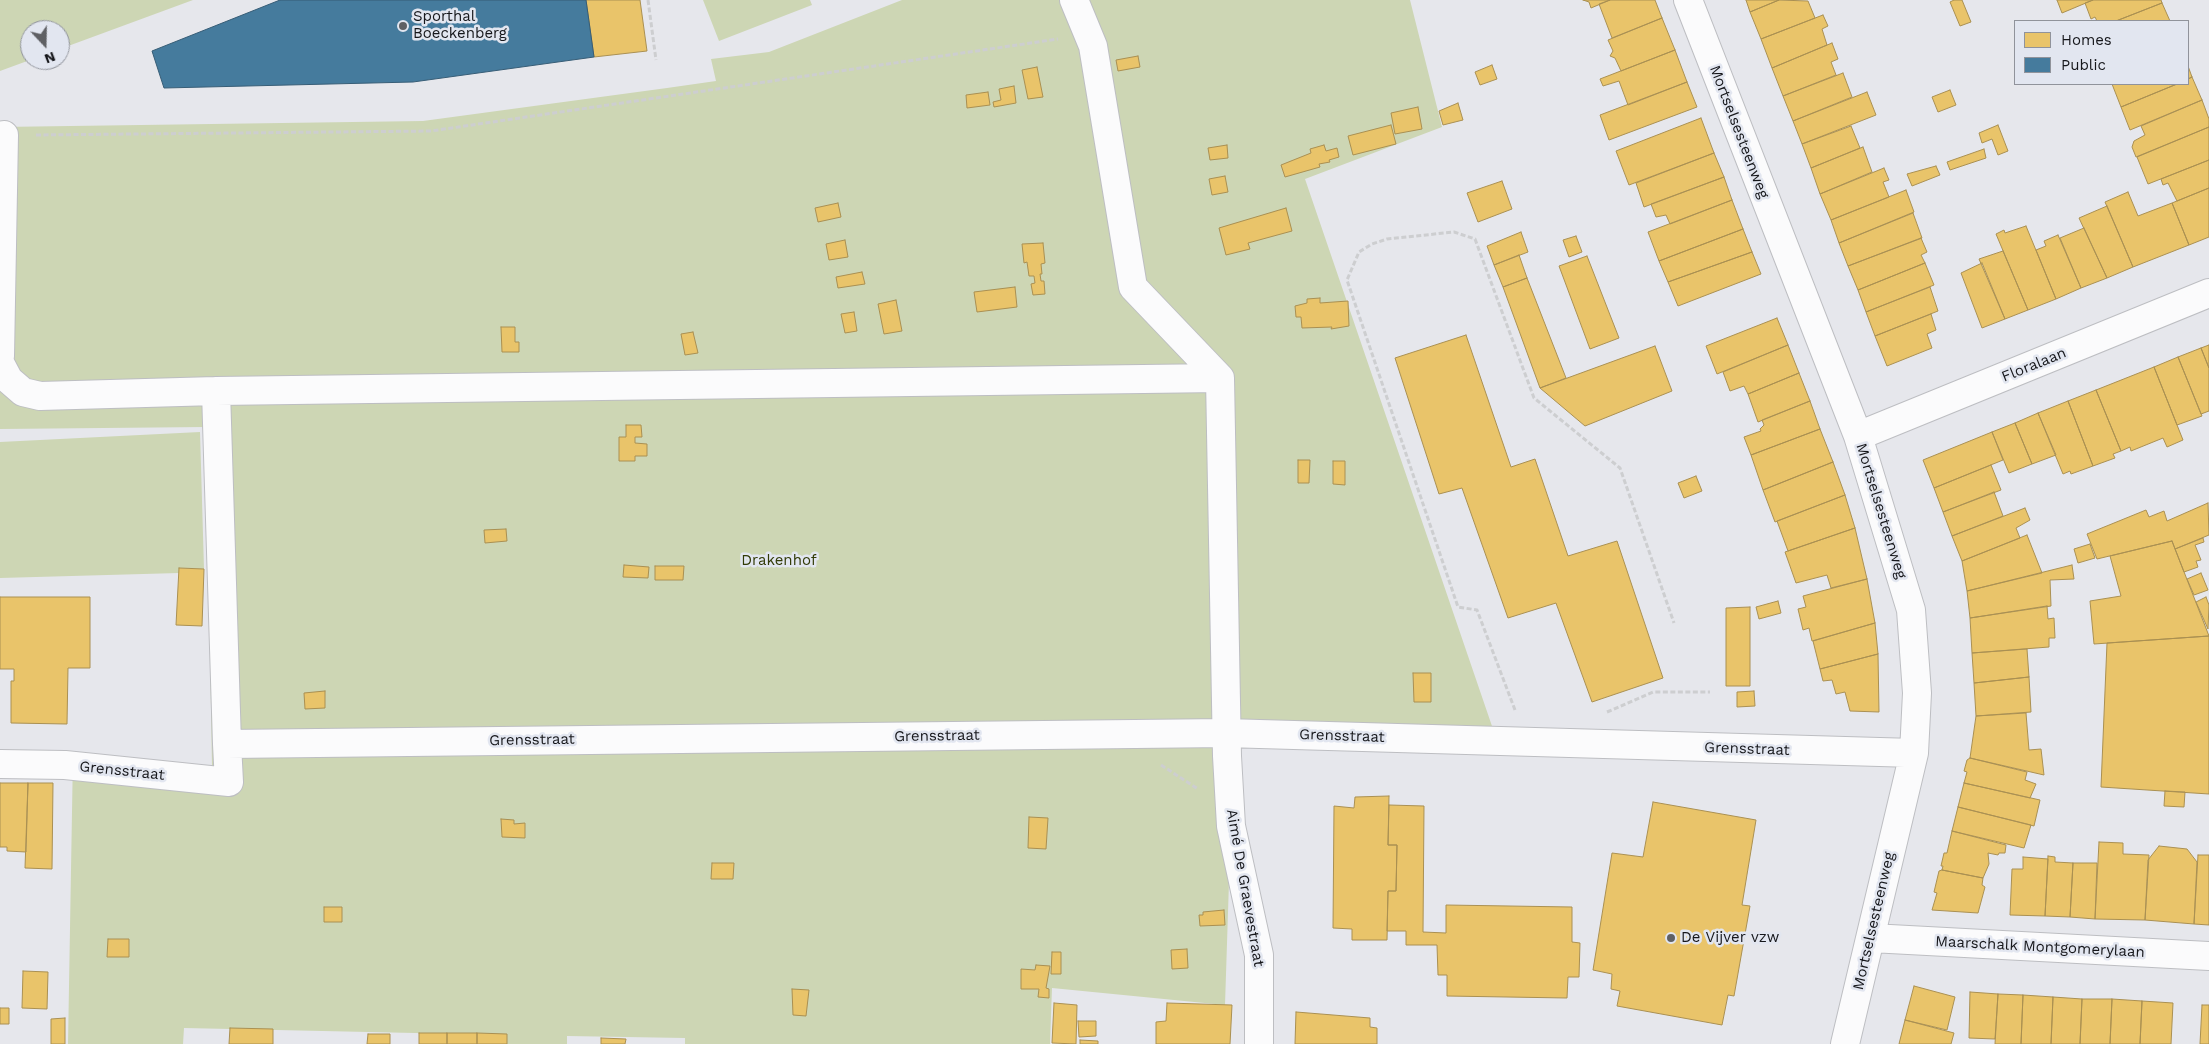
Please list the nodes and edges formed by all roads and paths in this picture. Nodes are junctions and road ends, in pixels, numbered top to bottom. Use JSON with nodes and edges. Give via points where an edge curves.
{"nodes":[{"id":1,"x":648,"y":0,"type":"edge"},
{"id":2,"x":1074,"y":0,"type":"edge"},
{"id":3,"x":1688,"y":0,"type":"edge"},
{"id":4,"x":1088,"y":34,"type":"junction"},
{"id":5,"x":656,"y":60,"type":"dead end"},
{"id":6,"x":4,"y":135,"type":"joint"},
{"id":7,"x":2209,"y":293,"type":"edge"},
{"id":8,"x":0,"y":356,"type":"edge"},
{"id":9,"x":0,"y":363,"type":"edge"},
{"id":10,"x":1220,"y":378,"type":"junction"},
{"id":11,"x":216,"y":391,"type":"junction"},
{"id":12,"x":1858,"y":436,"type":"junction"},
{"id":13,"x":1674,"y":623,"type":"dead end"},
{"id":14,"x":1710,"y":692,"type":"dead end"},
{"id":15,"x":1604,"y":713,"type":"dead end"},
{"id":16,"x":1517,"y":715,"type":"dead end"},
{"id":17,"x":1225,"y":732,"type":"junction"},
{"id":18,"x":227,"y":744,"type":"junction"},
{"id":19,"x":1914,"y":753,"type":"junction"},
{"id":20,"x":1154,"y":761,"type":"dead end"},
{"id":21,"x":0,"y":764,"type":"edge"},
{"id":22,"x":1230,"y":809,"type":"junction"},
{"id":23,"x":1871,"y":938,"type":"junction"},
{"id":24,"x":2209,"y":956,"type":"edge"},
{"id":25,"x":1259,"y":1044,"type":"edge"},
{"id":26,"x":1845,"y":1044,"type":"edge"}],
"edges":[{"from":1,"to":5,"type":"path"},
{"from":2,"to":4,"type":"street"},
{"from":3,"to":12,"type":"street","name":"Mortselsesteenweg"},
{"from":4,"to":6,"type":"path","via":[[431,131]]},
{"from":4,"to":10,"type":"street","via":[[1094,46],[1134,287]]},
{"from":6,"to":8,"type":"street"},
{"from":7,"to":12,"type":"street","name":"Floralaan"},
{"from":9,"to":11,"type":"street","via":[[10,380],[23,392],[40,396]]},
{"from":10,"to":11,"type":"street"},
{"from":10,"to":17,"type":"street","name":"Aimé De Graevestraat"},
{"from":11,"to":18,"type":"street"},
{"from":12,"to":19,"type":"street","name":"Mortselsesteenweg","via":[[1911,610],[1917,693]]},
{"from":13,"to":16,"type":"path","via":[[1620,468],[1534,398],[1475,239],[1454,232],[1387,239],[1359,252],[1347,280],[1458,607],[1477,610]]},
{"from":14,"to":15,"type":"path","via":[[1653,692]]},
{"from":17,"to":18,"type":"street","name":"Grensstraat"},
{"from":17,"to":19,"type":"street","name":"Grensstraat"},
{"from":17,"to":22,"type":"street","name":"Aimé De Graevestraat"},
{"from":18,"to":21,"type":"street","name":"Grensstraat","via":[[229,782],[64,764]]},
{"from":19,"to":23,"type":"street","name":"Mortselsesteenweg"},
{"from":20,"to":22,"type":"path"},
{"from":22,"to":25,"type":"street","name":"Aimé De Graevestraat","via":[[1259,955]]},
{"from":23,"to":24,"type":"street","name":"Maarschalk Montgomerylaan"},
{"from":23,"to":26,"type":"street","name":"Mortselsesteenweg"}]}
